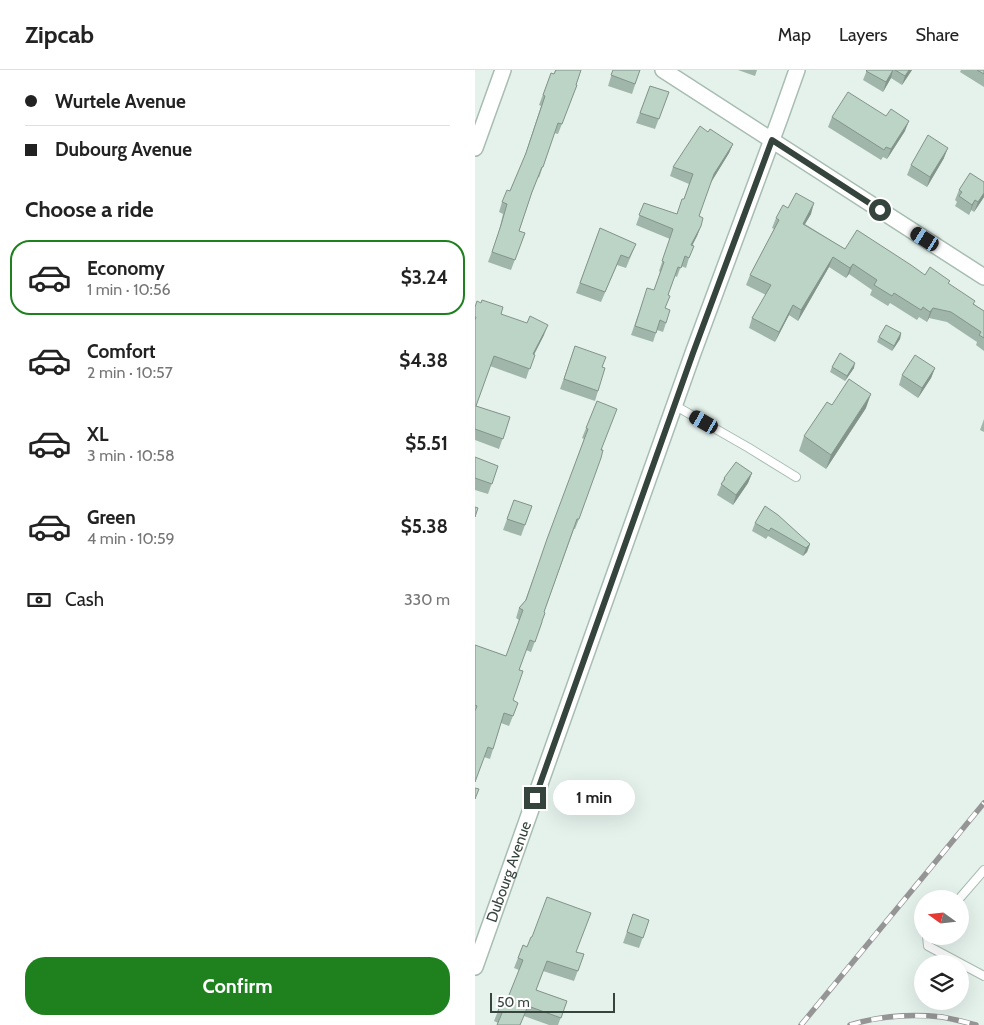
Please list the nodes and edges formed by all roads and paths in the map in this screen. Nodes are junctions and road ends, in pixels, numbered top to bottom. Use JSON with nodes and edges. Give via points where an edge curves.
{"nodes":[{"id":1,"x":503,"y":70,"type":"edge"},
{"id":2,"x":663,"y":70,"type":"edge"},
{"id":3,"x":797,"y":70,"type":"edge"},
{"id":4,"x":772,"y":140,"type":"junction"},
{"id":5,"x":475,"y":148,"type":"edge"},
{"id":6,"x":984,"y":277,"type":"edge"},
{"id":7,"x":674,"y":405,"type":"junction"},
{"id":8,"x":796,"y":477,"type":"dead end"},
{"id":9,"x":984,"y":870,"type":"edge"},
{"id":10,"x":967,"y":890,"type":"edge"},
{"id":11,"x":928,"y":945,"type":"edge"},
{"id":12,"x":475,"y":967,"type":"edge"},
{"id":13,"x":984,"y":976,"type":"edge"}],
"edges":[{"from":1,"to":5,"type":"street"},
{"from":2,"to":4,"type":"street"},
{"from":3,"to":4,"type":"street","name":"Dubourg Avenue"},
{"from":4,"to":6,"type":"street"},
{"from":4,"to":7,"type":"street","name":"Dubourg Avenue"},
{"from":7,"to":8,"type":"lane"},
{"from":7,"to":12,"type":"street","name":"Dubourg Avenue"},
{"from":9,"to":10,"type":"lane"},
{"from":11,"to":13,"type":"lane"}]}
